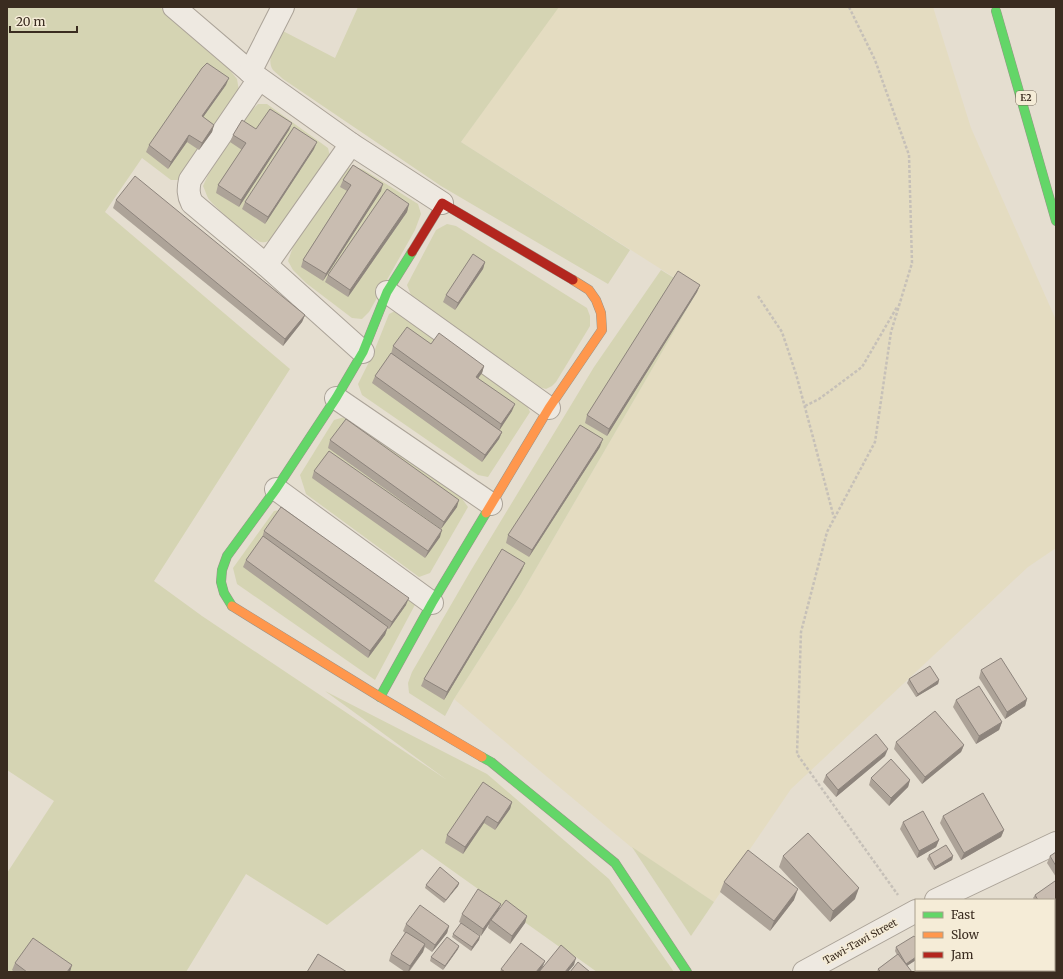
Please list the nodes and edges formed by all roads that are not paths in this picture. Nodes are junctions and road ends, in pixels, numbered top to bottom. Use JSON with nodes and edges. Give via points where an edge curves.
{"nodes":[{"id":1,"x":174,"y":7,"type":"edge"},
{"id":2,"x":283,"y":7,"type":"edge"},
{"id":3,"x":995,"y":9,"type":"edge"},
{"id":4,"x":255,"y":75,"type":"junction"},
{"id":5,"x":351,"y":144,"type":"junction"},
{"id":6,"x":1051,"y":169,"type":"dead end"},
{"id":7,"x":442,"y":204,"type":"junction"},
{"id":8,"x":1056,"y":221,"type":"edge"},
{"id":9,"x":266,"y":265,"type":"junction"},
{"id":10,"x":387,"y":292,"type":"junction"},
{"id":11,"x":363,"y":352,"type":"junction"},
{"id":12,"x":336,"y":398,"type":"junction"},
{"id":13,"x":549,"y":408,"type":"junction"},
{"id":14,"x":276,"y":489,"type":"junction"},
{"id":15,"x":491,"y":504,"type":"junction"},
{"id":16,"x":432,"y":603,"type":"junction"},
{"id":17,"x":380,"y":697,"type":"junction"},
{"id":18,"x":1056,"y":843,"type":"edge"},
{"id":19,"x":938,"y":899,"type":"edge"},
{"id":20,"x":914,"y":912,"type":"edge"},
{"id":21,"x":687,"y":972,"type":"edge"},
{"id":22,"x":804,"y":972,"type":"edge"}],
"edges":[{"from":1,"to":4,"type":"street"},
{"from":2,"to":4,"type":"street"},
{"from":3,"to":6,"type":"main road","number":"E2"},
{"from":3,"to":8,"type":"main road"},
{"from":4,"to":5,"type":"street"},
{"from":4,"to":9,"type":"street","via":[[190,180],[188,192],[192,203]]},
{"from":5,"to":7,"type":"street"},
{"from":5,"to":9,"type":"street"},
{"from":7,"to":10,"type":"main road"},
{"from":7,"to":13,"type":"main road","via":[[589,290],[596,298],[601,308],[602,330]]},
{"from":9,"to":11,"type":"street"},
{"from":10,"to":11,"type":"main road"},
{"from":10,"to":13,"type":"street"},
{"from":11,"to":12,"type":"main road"},
{"from":12,"to":14,"type":"main road"},
{"from":12,"to":15,"type":"street"},
{"from":13,"to":15,"type":"main road"},
{"from":14,"to":16,"type":"street"},
{"from":14,"to":17,"type":"main road","via":[[221,568],[220,581],[224,595],[232,606]]},
{"from":15,"to":16,"type":"main road"},
{"from":16,"to":17,"type":"main road"},
{"from":17,"to":21,"type":"main road","via":[[491,762],[615,863]]},
{"from":18,"to":19,"type":"street"},
{"from":20,"to":22,"type":"street","name":"Tawi-Tawi Street"}]}
